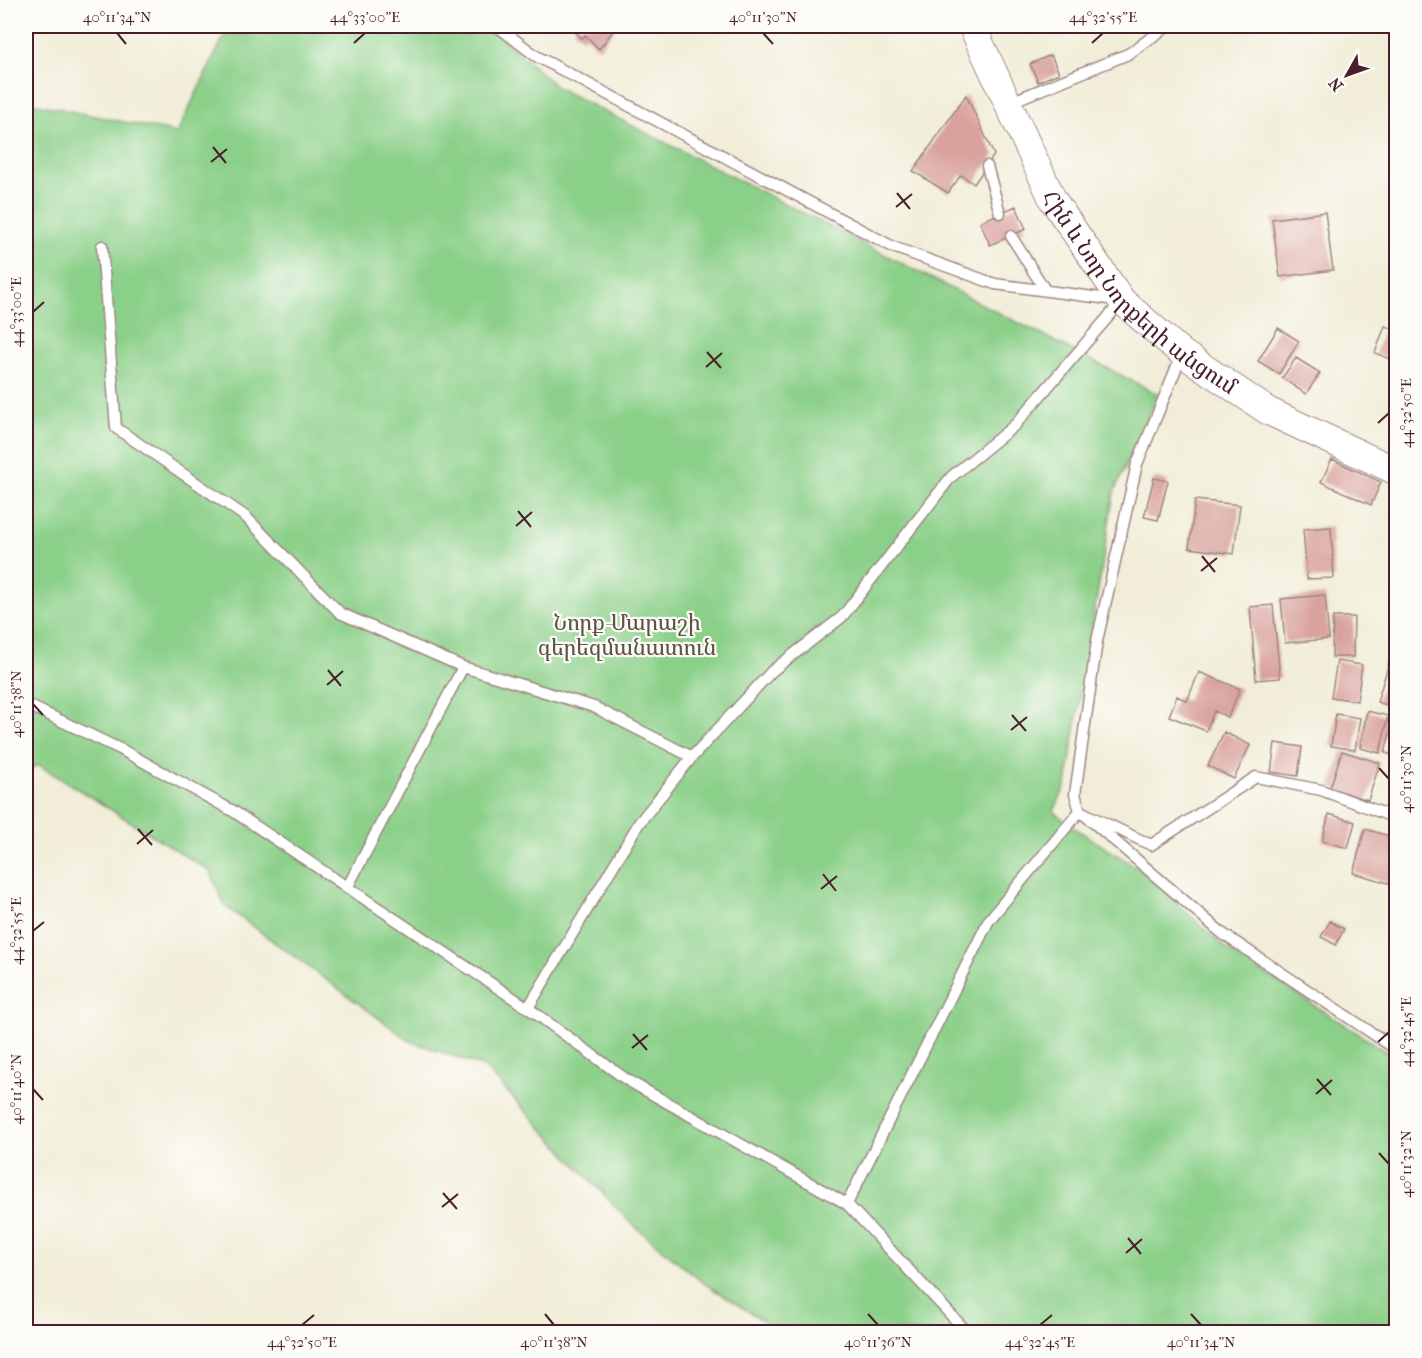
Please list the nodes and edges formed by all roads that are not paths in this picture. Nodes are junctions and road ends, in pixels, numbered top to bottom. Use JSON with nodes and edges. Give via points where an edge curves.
{"nodes":[{"id":1,"x":496,"y":26,"type":"edge"},
{"id":2,"x":972,"y":26,"type":"edge"},
{"id":3,"x":1168,"y":26,"type":"edge"},
{"id":4,"x":1008,"y":103,"type":"junction"},
{"id":5,"x":987,"y":166,"type":"dead end"},
{"id":6,"x":1000,"y":213,"type":"dead end"},
{"id":7,"x":1011,"y":236,"type":"dead end"},
{"id":8,"x":102,"y":246,"type":"dead end"},
{"id":9,"x":1045,"y":290,"type":"junction"},
{"id":10,"x":1122,"y":301,"type":"junction"},
{"id":11,"x":1182,"y":353,"type":"junction"},
{"id":12,"x":1396,"y":471,"type":"edge"},
{"id":13,"x":463,"y":667,"type":"junction"},
{"id":14,"x":26,"y":704,"type":"edge"},
{"id":15,"x":692,"y":756,"type":"junction"},
{"id":16,"x":1080,"y":811,"type":"junction"},
{"id":17,"x":1396,"y":818,"type":"edge"},
{"id":18,"x":347,"y":888,"type":"junction"},
{"id":19,"x":528,"y":1008,"type":"junction"},
{"id":20,"x":1396,"y":1049,"type":"edge"},
{"id":21,"x":847,"y":1204,"type":"junction"},
{"id":22,"x":967,"y":1332,"type":"edge"}],
"edges":[{"from":1,"to":9,"type":"lane","via":[[536,56],[893,248],[994,284]]},
{"from":2,"to":4,"type":"street","name":"Հին և Նոր Նորքերի անցում"},
{"from":3,"to":4,"type":"lane","via":[[1128,54]]},
{"from":4,"to":10,"type":"street","name":"Հին և Նոր Նորքերի անցում","via":[[1053,200]]},
{"from":5,"to":6,"type":"lane"},
{"from":7,"to":9,"type":"lane"},
{"from":8,"to":13,"type":"lane","via":[[116,428],[246,517],[340,613]]},
{"from":9,"to":10,"type":"lane"},
{"from":10,"to":11,"type":"street","name":"Հին և Նոր Նորքերի անցում"},
{"from":10,"to":15,"type":"lane","via":[[1015,425],[951,477],[842,617],[772,671]]},
{"from":11,"to":12,"type":"street","name":"Հին և Նոր Նորքերի անցում","via":[[1268,411]]},
{"from":11,"to":16,"type":"lane","via":[[1137,464],[1100,630],[1075,794]]},
{"from":13,"to":15,"type":"lane","via":[[594,707]]},
{"from":13,"to":18,"type":"lane"},
{"from":14,"to":18,"type":"lane","via":[[123,750],[233,811]]},
{"from":15,"to":19,"type":"lane","via":[[639,823]]},
{"from":16,"to":17,"type":"lane","via":[[1151,845],[1256,777],[1321,790]]},
{"from":16,"to":20,"type":"lane","via":[[1223,934]]},
{"from":16,"to":21,"type":"lane","via":[[989,920]]},
{"from":18,"to":19,"type":"lane"},
{"from":19,"to":21,"type":"lane","via":[[627,1080]]},
{"from":21,"to":22,"type":"lane"}]}
